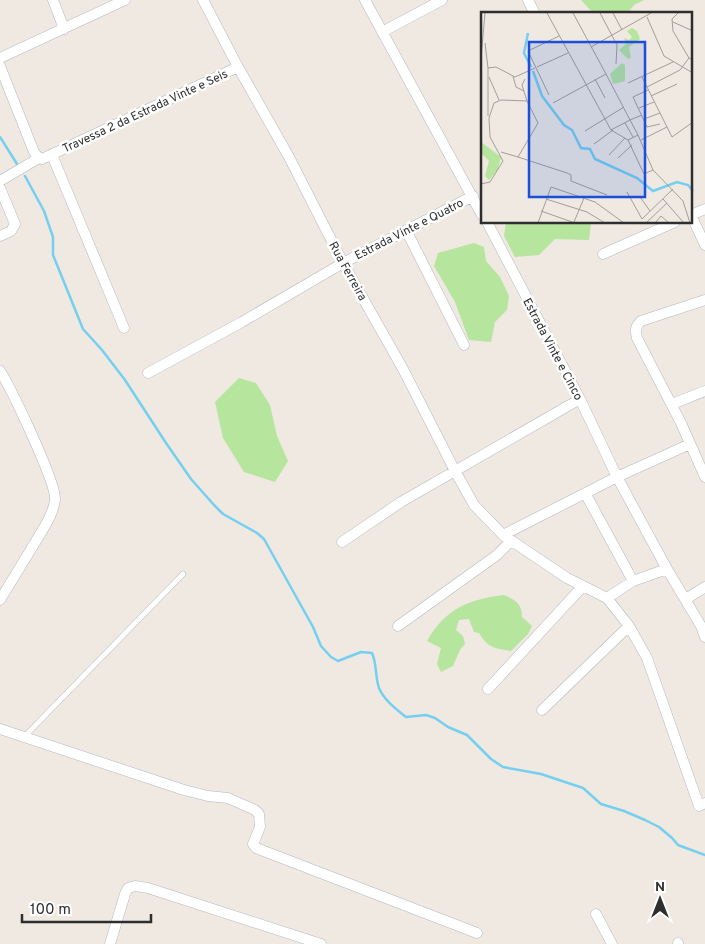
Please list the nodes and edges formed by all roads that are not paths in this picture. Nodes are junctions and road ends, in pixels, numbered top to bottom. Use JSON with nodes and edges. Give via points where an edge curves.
{"nodes":[{"id":1,"x":53,"y":0,"type":"edge"},
{"id":2,"x":125,"y":0,"type":"edge"},
{"id":3,"x":204,"y":0,"type":"edge"},
{"id":4,"x":365,"y":0,"type":"edge"},
{"id":5,"x":442,"y":0,"type":"edge"},
{"id":6,"x":528,"y":0,"type":"edge"},
{"id":7,"x":534,"y":12,"type":"edge"},
{"id":8,"x":64,"y":29,"type":"junction"},
{"id":9,"x":382,"y":32,"type":"junction"},
{"id":10,"x":1,"y":60,"type":"edge"},
{"id":11,"x":238,"y":68,"type":"junction"},
{"id":12,"x":52,"y":154,"type":"junction"},
{"id":13,"x":40,"y":158,"type":"junction"},
{"id":14,"x":0,"y":181,"type":"edge"},
{"id":15,"x":0,"y":188,"type":"edge"},
{"id":16,"x":473,"y":196,"type":"junction"},
{"id":17,"x":705,"y":209,"type":"edge"},
{"id":18,"x":481,"y":213,"type":"edge"},
{"id":19,"x":692,"y":215,"type":"edge"},
{"id":20,"x":692,"y":217,"type":"edge"},
{"id":21,"x":487,"y":224,"type":"edge"},
{"id":22,"x":670,"y":224,"type":"edge"},
{"id":23,"x":406,"y":230,"type":"junction"},
{"id":24,"x":0,"y":236,"type":"edge"},
{"id":25,"x":705,"y":245,"type":"edge"},
{"id":26,"x":603,"y":254,"type":"dead end"},
{"id":27,"x":343,"y":263,"type":"junction"},
{"id":28,"x":705,"y":300,"type":"edge"},
{"id":29,"x":124,"y":328,"type":"dead end"},
{"id":30,"x":464,"y":345,"type":"dead end"},
{"id":31,"x":0,"y":371,"type":"edge"},
{"id":32,"x":148,"y":373,"type":"dead end"},
{"id":33,"x":705,"y":391,"type":"edge"},
{"id":34,"x":580,"y":399,"type":"junction"},
{"id":35,"x":672,"y":404,"type":"junction"},
{"id":36,"x":690,"y":444,"type":"junction"},
{"id":37,"x":455,"y":471,"type":"junction"},
{"id":38,"x":704,"y":473,"type":"edge"},
{"id":39,"x":617,"y":477,"type":"junction"},
{"id":40,"x":585,"y":493,"type":"junction"},
{"id":41,"x":507,"y":538,"type":"junction"},
{"id":42,"x":342,"y":542,"type":"dead end"},
{"id":43,"x":667,"y":569,"type":"junction"},
{"id":44,"x":183,"y":574,"type":"dead end"},
{"id":45,"x":633,"y":581,"type":"junction"},
{"id":46,"x":584,"y":586,"type":"junction"},
{"id":47,"x":705,"y":587,"type":"edge"},
{"id":48,"x":607,"y":598,"type":"junction"},
{"id":49,"x":686,"y":598,"type":"junction"},
{"id":50,"x":0,"y":600,"type":"edge"},
{"id":51,"x":398,"y":626,"type":"dead end"},
{"id":52,"x":629,"y":626,"type":"junction"},
{"id":53,"x":705,"y":637,"type":"edge"},
{"id":54,"x":488,"y":689,"type":"dead end"},
{"id":55,"x":542,"y":710,"type":"dead end"},
{"id":56,"x":0,"y":730,"type":"edge"},
{"id":57,"x":24,"y":737,"type":"junction"},
{"id":58,"x":705,"y":803,"type":"edge"},
{"id":59,"x":596,"y":914,"type":"dead end"},
{"id":60,"x":477,"y":933,"type":"dead end"},
{"id":61,"x":110,"y":944,"type":"edge"},
{"id":62,"x":321,"y":944,"type":"edge"},
{"id":63,"x":612,"y":944,"type":"edge"}],
"edges":[{"from":1,"to":8,"type":"street"},
{"from":2,"to":8,"type":"street"},
{"from":3,"to":11,"type":"street","name":"Rua Ferreira"},
{"from":4,"to":9,"type":"street"},
{"from":5,"to":9,"type":"street"},
{"from":6,"to":7,"type":"street"},
{"from":8,"to":10,"type":"street"},
{"from":9,"to":16,"type":"street"},
{"from":10,"to":13,"type":"street","via":[[34,152]]},
{"from":11,"to":12,"type":"street","name":"Travessa 2 da Estrada Vinte e Seis"},
{"from":11,"to":27,"type":"street","name":"Rua Ferreira","via":[[289,157]]},
{"from":12,"to":13,"type":"street","name":"Travessa 2 da Estrada Vinte e Seis"},
{"from":12,"to":29,"type":"street"},
{"from":13,"to":14,"type":"street","name":"Travessa 2 da Estrada Vinte e Seis"},
{"from":15,"to":24,"type":"street","via":[[14,224],[11,230]]},
{"from":16,"to":18,"type":"street"},
{"from":16,"to":23,"type":"street","name":"Estrada Vinte e Quatro"},
{"from":17,"to":19,"type":"street"},
{"from":20,"to":25,"type":"street"},
{"from":21,"to":34,"type":"street","name":"Estrada Vinte e Cinco"},
{"from":22,"to":26,"type":"street"},
{"from":23,"to":27,"type":"street","name":"Estrada Vinte e Quatro"},
{"from":23,"to":30,"type":"street"},
{"from":27,"to":32,"type":"street","name":"Estrada Vinte e Quatro"},
{"from":27,"to":37,"type":"street","name":"Rua Ferreira","via":[[403,369]]},
{"from":28,"to":35,"type":"street","via":[[641,322],[635,331]]},
{"from":31,"to":50,"type":"street","via":[[50,478],[56,498],[46,522]]},
{"from":33,"to":35,"type":"street"},
{"from":34,"to":37,"type":"street"},
{"from":34,"to":39,"type":"street","name":"Estrada Vinte e Cinco"},
{"from":35,"to":36,"type":"street"},
{"from":36,"to":38,"type":"street"},
{"from":36,"to":39,"type":"street"},
{"from":37,"to":41,"type":"street","name":"Rua Ferreira","via":[[474,505]]},
{"from":37,"to":42,"type":"street"},
{"from":39,"to":40,"type":"street"},
{"from":39,"to":43,"type":"street","name":"Estrada Vinte e Cinco"},
{"from":40,"to":41,"type":"street"},
{"from":40,"to":45,"type":"street"},
{"from":41,"to":46,"type":"street","name":"Rua Ferreira"},
{"from":41,"to":51,"type":"street","via":[[497,555]]},
{"from":43,"to":45,"type":"street"},
{"from":43,"to":49,"type":"street","name":"Estrada Vinte e Cinco"},
{"from":44,"to":57,"type":"lane"},
{"from":45,"to":48,"type":"street"},
{"from":46,"to":48,"type":"street","name":"Rua Ferreira"},
{"from":46,"to":54,"type":"street"},
{"from":47,"to":49,"type":"street"},
{"from":48,"to":52,"type":"street"},
{"from":49,"to":53,"type":"street","name":"Estrada Vinte e Cinco"},
{"from":52,"to":55,"type":"street"},
{"from":52,"to":58,"type":"street","via":[[646,658],[699,806]]},
{"from":56,"to":57,"type":"street"},
{"from":57,"to":60,"type":"street","via":[[184,790],[236,801],[259,814],[260,827],[253,844],[256,848]]},
{"from":59,"to":63,"type":"street"},
{"from":61,"to":62,"type":"street","via":[[125,894],[128,888],[135,886]]}]}
